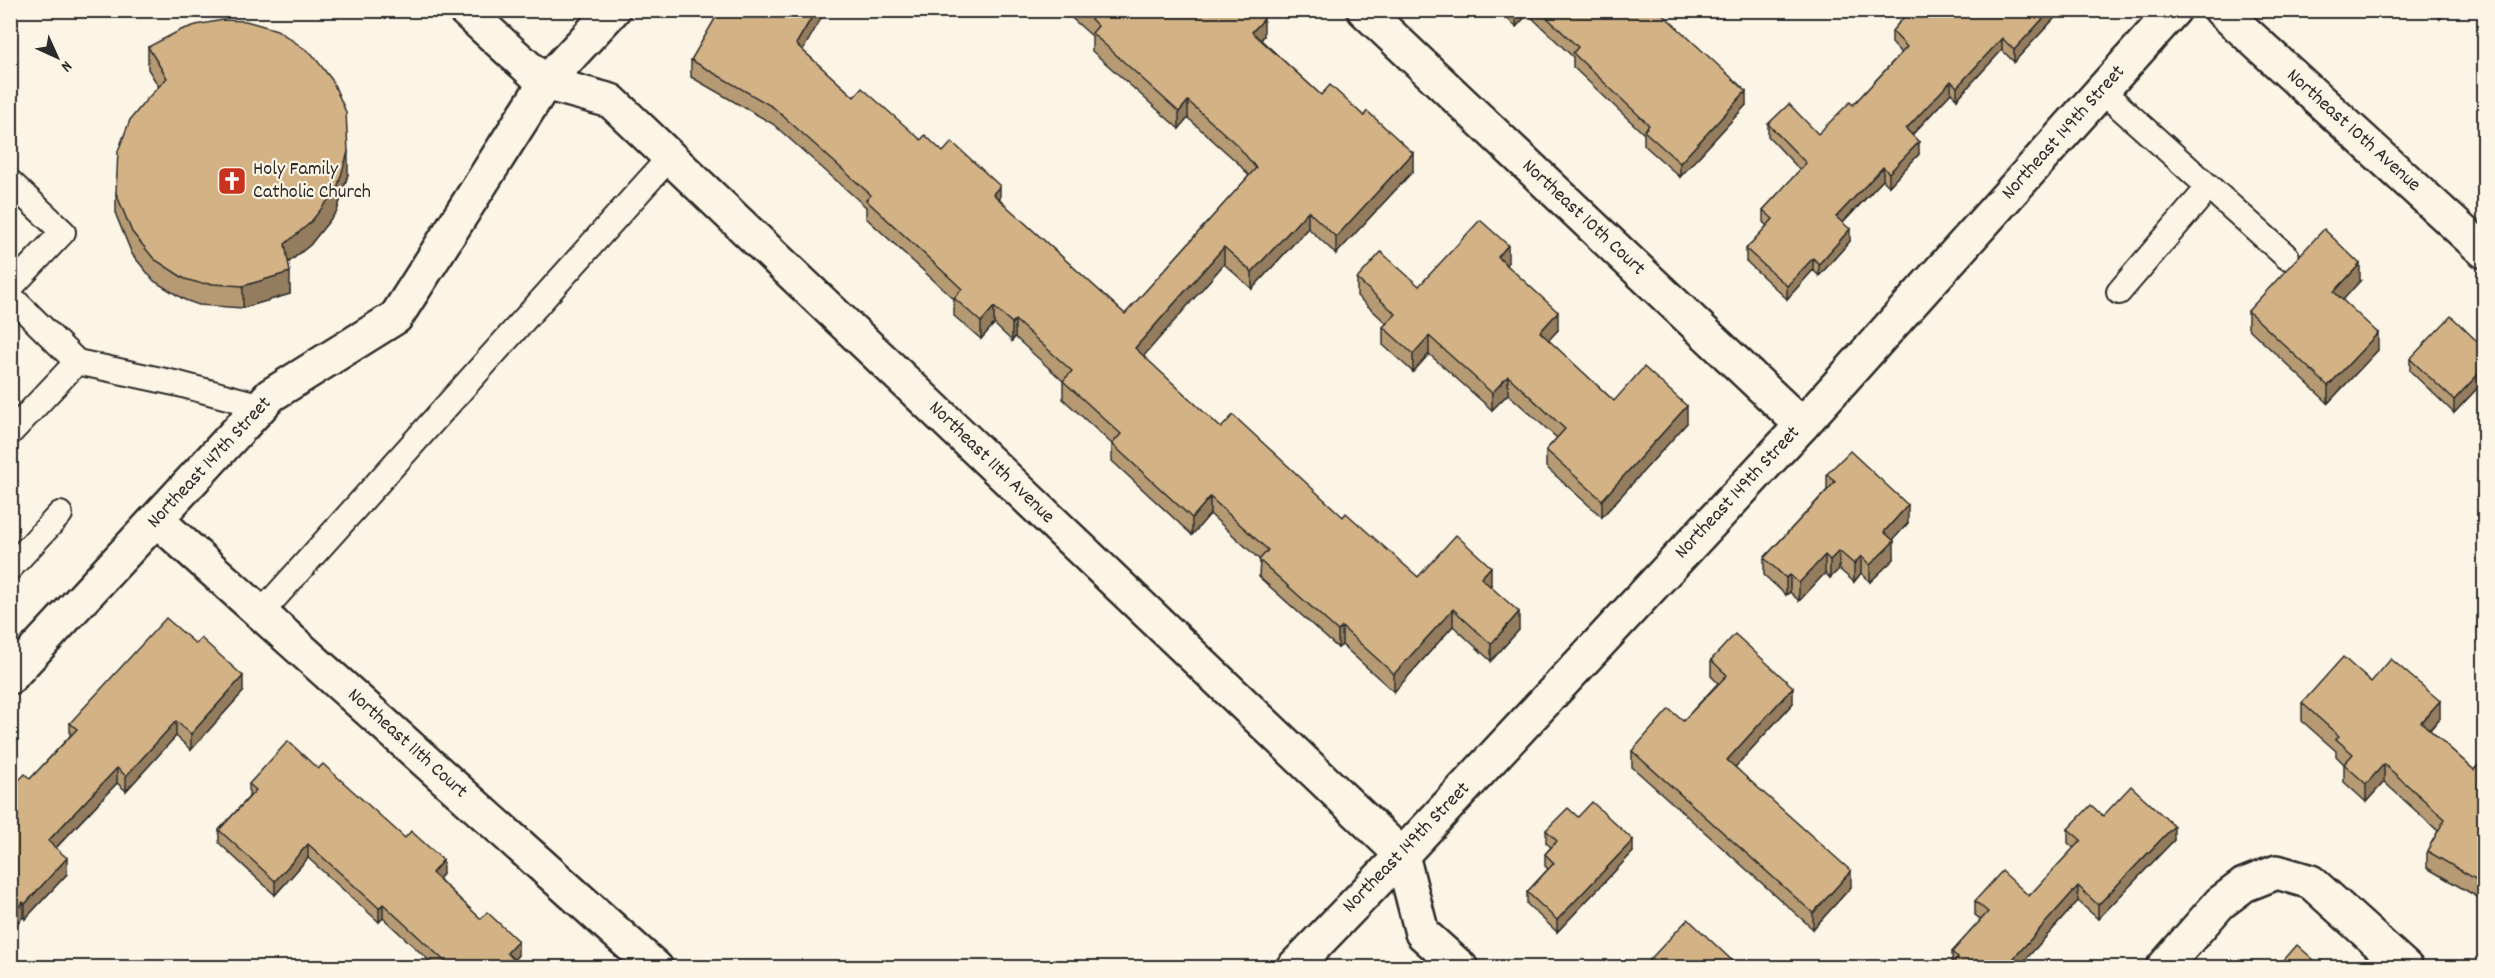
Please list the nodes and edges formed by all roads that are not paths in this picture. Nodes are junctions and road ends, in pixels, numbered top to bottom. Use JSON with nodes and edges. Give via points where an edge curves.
{"nodes":[{"id":1,"x":465,"y":10,"type":"edge"},
{"id":2,"x":613,"y":10,"type":"edge"},
{"id":3,"x":1364,"y":10,"type":"edge"},
{"id":4,"x":2174,"y":10,"type":"edge"},
{"id":5,"x":2221,"y":10,"type":"edge"},
{"id":6,"x":545,"y":82,"type":"junction"},
{"id":7,"x":2102,"y":91,"type":"junction"},
{"id":8,"x":670,"y":157,"type":"junction"},
{"id":9,"x":10,"y":182,"type":"edge"},
{"id":10,"x":2209,"y":187,"type":"junction"},
{"id":11,"x":2484,"y":251,"type":"edge"},
{"id":12,"x":2287,"y":257,"type":"dead end"},
{"id":13,"x":10,"y":288,"type":"edge"},
{"id":14,"x":2119,"y":292,"type":"dead end"},
{"id":15,"x":10,"y":296,"type":"edge"},
{"id":16,"x":77,"y":362,"type":"junction"},
{"id":17,"x":261,"y":406,"type":"junction"},
{"id":18,"x":1802,"y":425,"type":"junction"},
{"id":19,"x":10,"y":433,"type":"edge"},
{"id":20,"x":60,"y":513,"type":"dead end"},
{"id":21,"x":157,"y":520,"type":"junction"},
{"id":22,"x":10,"y":568,"type":"edge"},
{"id":23,"x":261,"y":613,"type":"junction"},
{"id":24,"x":10,"y":677,"type":"edge"},
{"id":25,"x":1402,"y":855,"type":"junction"},
{"id":26,"x":656,"y":968,"type":"edge"},
{"id":27,"x":1293,"y":968,"type":"edge"},
{"id":28,"x":1461,"y":968,"type":"edge"},
{"id":29,"x":2163,"y":968,"type":"edge"},
{"id":30,"x":2406,"y":968,"type":"edge"}],
"edges":[{"from":1,"to":6,"type":"street","name":"Northeast 11th Avenue"},
{"from":2,"to":6,"type":"street","name":"Northeast 147th Street"},
{"from":3,"to":18,"type":"street","name":"Northeast 10th Court"},
{"from":4,"to":7,"type":"street","name":"Northeast 149th Street"},
{"from":5,"to":11,"type":"street","name":"Northeast 10th Avenue"},
{"from":6,"to":8,"type":"street","name":"Northeast 11th Avenue","via":[[612,102]]},
{"from":6,"to":17,"type":"street","name":"Northeast 147th Street","via":[[396,318],[271,395]]},
{"from":7,"to":10,"type":"lane"},
{"from":7,"to":18,"type":"street","name":"Northeast 149th Street"},
{"from":8,"to":23,"type":"lane"},
{"from":8,"to":25,"type":"street","name":"Northeast 11th Avenue"},
{"from":9,"to":13,"type":"lane","via":[[63,232]]},
{"from":10,"to":12,"type":"lane"},
{"from":10,"to":14,"type":"lane"},
{"from":15,"to":16,"type":"lane"},
{"from":16,"to":17,"type":"lane"},
{"from":16,"to":19,"type":"lane"},
{"from":17,"to":21,"type":"street","name":"Northeast 147th Street"},
{"from":18,"to":25,"type":"street","name":"Northeast 149th Street"},
{"from":20,"to":22,"type":"lane"},
{"from":21,"to":23,"type":"street","name":"Northeast 11th Court"},
{"from":21,"to":24,"type":"street","name":"Northeast 147th Street"},
{"from":23,"to":26,"type":"street","name":"Northeast 11th Court"},
{"from":25,"to":27,"type":"street","name":"Northeast 149th Street"},
{"from":25,"to":28,"type":"street","via":[[1422,933]]},
{"from":29,"to":30,"type":"street","via":[[2220,903],[2244,885],[2277,872],[2311,882]]}]}
